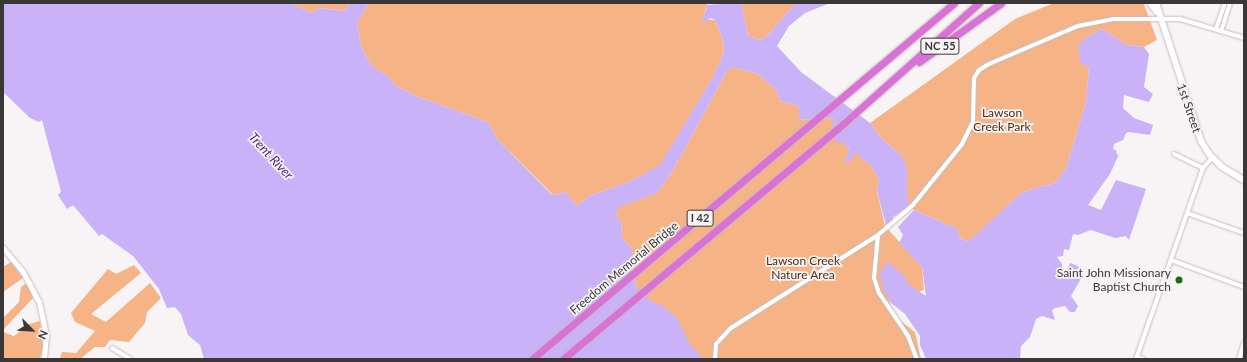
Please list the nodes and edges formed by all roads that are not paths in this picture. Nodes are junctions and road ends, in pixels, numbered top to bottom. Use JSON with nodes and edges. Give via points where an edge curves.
{"nodes":[{"id":1,"x":954,"y":3,"type":"edge"},
{"id":2,"x":979,"y":3,"type":"edge"},
{"id":3,"x":1001,"y":3,"type":"edge"},
{"id":4,"x":1150,"y":3,"type":"edge"},
{"id":5,"x":1156,"y":3,"type":"edge"},
{"id":6,"x":1225,"y":3,"type":"edge"},
{"id":7,"x":1230,"y":3,"type":"edge"},
{"id":8,"x":1158,"y":15,"type":"junction"},
{"id":9,"x":1216,"y":29,"type":"junction"},
{"id":10,"x":1221,"y":31,"type":"junction"},
{"id":11,"x":1244,"y":38,"type":"edge"},
{"id":12,"x":880,"y":91,"type":"junction"},
{"id":13,"x":1174,"y":154,"type":"dead end"},
{"id":14,"x":1212,"y":158,"type":"junction"},
{"id":15,"x":1203,"y":168,"type":"junction"},
{"id":16,"x":1244,"y":180,"type":"edge"},
{"id":17,"x":1187,"y":213,"type":"junction"},
{"id":18,"x":1244,"y":233,"type":"edge"},
{"id":19,"x":878,"y":235,"type":"junction"},
{"id":20,"x":3,"y":248,"type":"edge"},
{"id":21,"x":1171,"y":260,"type":"junction"},
{"id":22,"x":1244,"y":287,"type":"edge"},
{"id":23,"x":1244,"y":343,"type":"edge"},
{"id":24,"x":112,"y":348,"type":"dead end"},
{"id":25,"x":1137,"y":358,"type":"edge"},
{"id":26,"x":44,"y":359,"type":"edge"},
{"id":27,"x":130,"y":359,"type":"edge"},
{"id":28,"x":532,"y":359,"type":"edge"},
{"id":29,"x":563,"y":359,"type":"edge"},
{"id":30,"x":715,"y":359,"type":"edge"},
{"id":31,"x":917,"y":359,"type":"edge"},
{"id":32,"x":1143,"y":359,"type":"edge"},
{"id":33,"x":1239,"y":359,"type":"edge"}],
"edges":[{"from":1,"to":28,"type":"highway","name":"Freedom Memorial Bridge","number":"I 42"},
{"from":2,"to":12,"type":"highway"},
{"from":3,"to":12,"type":"highway","number":"NC 55"},
{"from":4,"to":8,"type":"main road"},
{"from":5,"to":8,"type":"main road"},
{"from":6,"to":9,"type":"street"},
{"from":7,"to":10,"type":"street"},
{"from":8,"to":9,"type":"street","via":[[1190,20]]},
{"from":8,"to":14,"type":"main road","name":"1st Street","via":[[1198,135]]},
{"from":8,"to":19,"type":"street","via":[[1089,22],[980,70],[974,78],[973,121],[962,144],[913,205]]},
{"from":9,"to":10,"type":"street"},
{"from":10,"to":11,"type":"street"},
{"from":12,"to":29,"type":"highway"},
{"from":13,"to":15,"type":"street"},
{"from":14,"to":15,"type":"street"},
{"from":14,"to":16,"type":"main road","name":"1st Street"},
{"from":15,"to":17,"type":"street"},
{"from":17,"to":18,"type":"street"},
{"from":17,"to":21,"type":"street"},
{"from":19,"to":30,"type":"street","via":[[731,328],[716,344]]},
{"from":19,"to":31,"type":"street","via":[[874,263],[875,282],[879,293],[908,336]]},
{"from":20,"to":26,"type":"street","via":[[23,272],[39,302],[46,335]]},
{"from":21,"to":22,"type":"street"},
{"from":21,"to":25,"type":"street"},
{"from":23,"to":33,"type":"street"},
{"from":24,"to":27,"type":"street"},
{"from":25,"to":32,"type":"street"}]}
